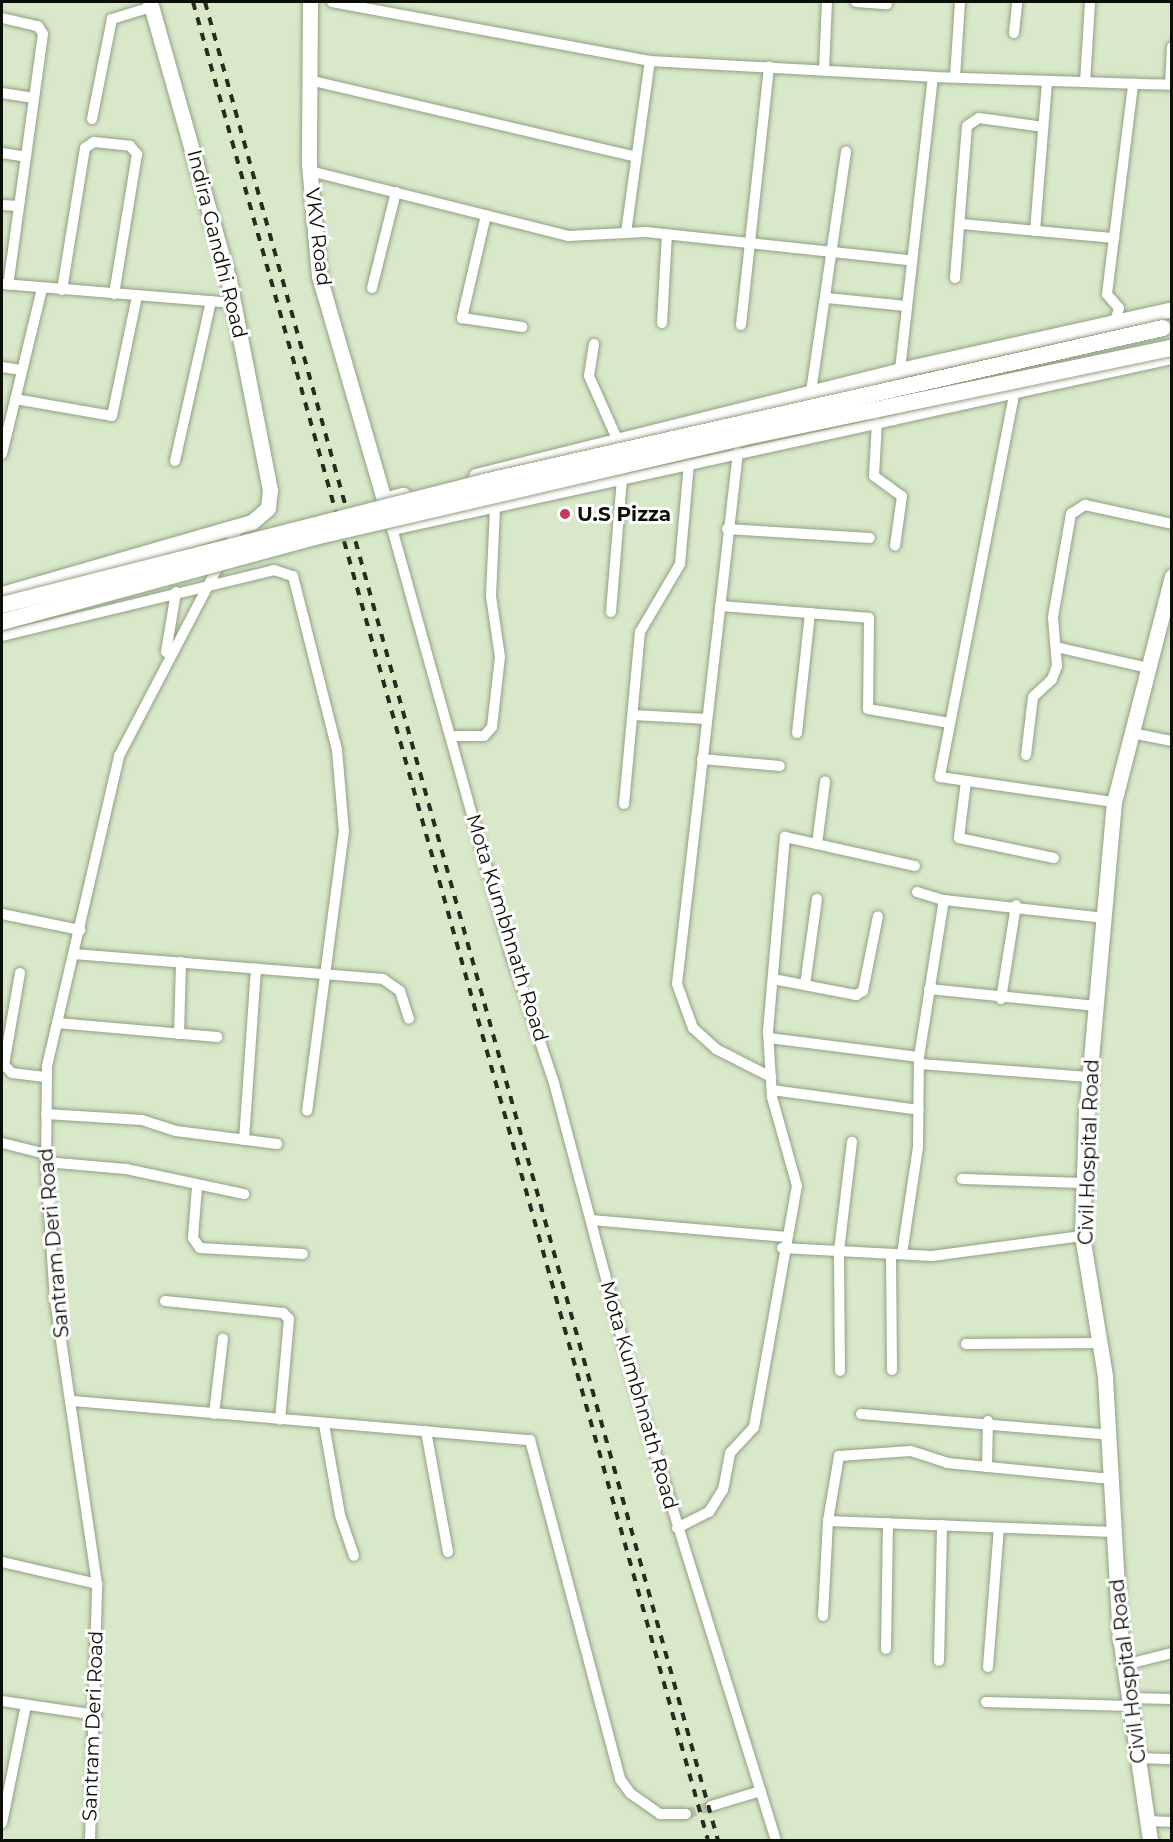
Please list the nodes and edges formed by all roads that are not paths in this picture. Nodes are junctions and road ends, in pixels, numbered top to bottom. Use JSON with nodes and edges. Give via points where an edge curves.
{"nodes":[{"id":1,"x":310,"y":2,"type":"edge"},
{"id":2,"x":332,"y":2,"type":"edge"},
{"id":3,"x":827,"y":2,"type":"edge"},
{"id":4,"x":856,"y":2,"type":"edge"},
{"id":5,"x":960,"y":2,"type":"edge"},
{"id":6,"x":1017,"y":2,"type":"edge"},
{"id":7,"x":1090,"y":2,"type":"edge"},
{"id":8,"x":150,"y":4,"type":"edge"},
{"id":9,"x":888,"y":4,"type":"dead end"},
{"id":10,"x":2,"y":18,"type":"edge"},
{"id":11,"x":1014,"y":33,"type":"dead end"},
{"id":12,"x":1172,"y":47,"type":"edge"},
{"id":13,"x":650,"y":61,"type":"junction"},
{"id":14,"x":769,"y":67,"type":"junction"},
{"id":15,"x":824,"y":70,"type":"junction"},
{"id":16,"x":933,"y":76,"type":"junction"},
{"id":17,"x":955,"y":77,"type":"junction"},
{"id":18,"x":309,"y":80,"type":"junction"},
{"id":19,"x":1047,"y":81,"type":"junction"},
{"id":20,"x":1085,"y":82,"type":"junction"},
{"id":21,"x":1133,"y":84,"type":"junction"},
{"id":22,"x":2,"y":93,"type":"edge"},
{"id":23,"x":34,"y":98,"type":"junction"},
{"id":24,"x":92,"y":119,"type":"dead end"},
{"id":25,"x":1043,"y":127,"type":"junction"},
{"id":26,"x":846,"y":152,"type":"dead end"},
{"id":27,"x":2,"y":153,"type":"edge"},
{"id":28,"x":634,"y":156,"type":"junction"},
{"id":29,"x":26,"y":157,"type":"junction"},
{"id":30,"x":310,"y":171,"type":"junction"},
{"id":31,"x":396,"y":192,"type":"junction"},
{"id":32,"x":2,"y":205,"type":"edge"},
{"id":33,"x":19,"y":206,"type":"junction"},
{"id":34,"x":486,"y":215,"type":"junction"},
{"id":35,"x":962,"y":224,"type":"junction"},
{"id":36,"x":1035,"y":231,"type":"junction"},
{"id":37,"x":626,"y":233,"type":"junction"},
{"id":38,"x":667,"y":234,"type":"junction"},
{"id":39,"x":1114,"y":238,"type":"junction"},
{"id":40,"x":749,"y":243,"type":"junction"},
{"id":41,"x":835,"y":252,"type":"junction"},
{"id":42,"x":910,"y":260,"type":"junction"},
{"id":43,"x":955,"y":278,"type":"dead end"},
{"id":44,"x":5,"y":284,"type":"edge"},
{"id":45,"x":372,"y":288,"type":"dead end"},
{"id":46,"x":42,"y":289,"type":"junction"},
{"id":47,"x":62,"y":290,"type":"junction"},
{"id":48,"x":114,"y":294,"type":"junction"},
{"id":49,"x":137,"y":296,"type":"junction"},
{"id":50,"x":827,"y":298,"type":"junction"},
{"id":51,"x":211,"y":301,"type":"junction"},
{"id":52,"x":234,"y":303,"type":"junction"},
{"id":53,"x":906,"y":306,"type":"junction"},
{"id":54,"x":1172,"y":309,"type":"edge"},
{"id":55,"x":1116,"y":318,"type":"junction"},
{"id":56,"x":662,"y":323,"type":"dead end"},
{"id":57,"x":741,"y":324,"type":"dead end"},
{"id":58,"x":522,"y":327,"type":"dead end"},
{"id":59,"x":1163,"y":328,"type":"dead end"},
{"id":60,"x":594,"y":344,"type":"dead end"},
{"id":61,"x":1172,"y":348,"type":"edge"},
{"id":62,"x":1172,"y":359,"type":"edge"},
{"id":63,"x":2,"y":367,"type":"edge"},
{"id":64,"x":22,"y":370,"type":"junction"},
{"id":65,"x":900,"y":370,"type":"junction"},
{"id":66,"x":1016,"y":390,"type":"junction"},
{"id":67,"x":811,"y":392,"type":"junction"},
{"id":68,"x":15,"y":399,"type":"junction"},
{"id":69,"x":877,"y":422,"type":"junction"},
{"id":70,"x":617,"y":439,"type":"junction"},
{"id":71,"x":738,"y":452,"type":"junction"},
{"id":72,"x":2,"y":454,"type":"edge"},
{"id":73,"x":175,"y":461,"type":"dead end"},
{"id":74,"x":689,"y":464,"type":"junction"},
{"id":75,"x":622,"y":479,"type":"junction"},
{"id":76,"x":384,"y":500,"type":"junction"},
{"id":77,"x":495,"y":507,"type":"junction"},
{"id":78,"x":1172,"y":524,"type":"edge"},
{"id":79,"x":240,"y":525,"type":"junction"},
{"id":80,"x":728,"y":529,"type":"junction"},
{"id":81,"x":392,"y":530,"type":"junction"},
{"id":82,"x":870,"y":538,"type":"dead end"},
{"id":83,"x":896,"y":546,"type":"dead end"},
{"id":84,"x":1172,"y":576,"type":"edge"},
{"id":85,"x":206,"y":586,"type":"junction"},
{"id":86,"x":176,"y":592,"type":"junction"},
{"id":87,"x":2,"y":594,"type":"edge"},
{"id":88,"x":2,"y":605,"type":"edge"},
{"id":89,"x":720,"y":606,"type":"junction"},
{"id":90,"x":611,"y":612,"type":"dead end"},
{"id":91,"x":810,"y":613,"type":"junction"},
{"id":92,"x":2,"y":622,"type":"edge"},
{"id":93,"x":2,"y":636,"type":"edge"},
{"id":94,"x":1056,"y":647,"type":"junction"},
{"id":95,"x":165,"y":661,"type":"junction"},
{"id":96,"x":1148,"y":668,"type":"junction"},
{"id":97,"x":633,"y":715,"type":"junction"},
{"id":98,"x":707,"y":719,"type":"junction"},
{"id":99,"x":950,"y":723,"type":"junction"},
{"id":100,"x":797,"y":733,"type":"dead end"},
{"id":101,"x":1132,"y":734,"type":"junction"},
{"id":102,"x":452,"y":736,"type":"junction"},
{"id":103,"x":1172,"y":741,"type":"edge"},
{"id":104,"x":1026,"y":755,"type":"dead end"},
{"id":105,"x":702,"y":759,"type":"junction"},
{"id":106,"x":780,"y":766,"type":"dead end"},
{"id":107,"x":966,"y":781,"type":"junction"},
{"id":108,"x":825,"y":782,"type":"dead end"},
{"id":109,"x":1114,"y":802,"type":"junction"},
{"id":110,"x":624,"y":804,"type":"dead end"},
{"id":111,"x":817,"y":844,"type":"junction"},
{"id":112,"x":1054,"y":858,"type":"dead end"},
{"id":113,"x":915,"y":866,"type":"dead end"},
{"id":114,"x":916,"y":892,"type":"dead end"},
{"id":115,"x":817,"y":899,"type":"dead end"},
{"id":116,"x":944,"y":900,"type":"junction"},
{"id":117,"x":1016,"y":905,"type":"junction"},
{"id":118,"x":2,"y":914,"type":"edge"},
{"id":119,"x":878,"y":916,"type":"dead end"},
{"id":120,"x":1105,"y":918,"type":"junction"},
{"id":121,"x":80,"y":930,"type":"junction"},
{"id":122,"x":74,"y":954,"type":"junction"},
{"id":123,"x":181,"y":962,"type":"junction"},
{"id":124,"x":256,"y":968,"type":"junction"},
{"id":125,"x":20,"y":974,"type":"dead end"},
{"id":126,"x":329,"y":974,"type":"junction"},
{"id":127,"x":773,"y":979,"type":"junction"},
{"id":128,"x":805,"y":985,"type":"junction"},
{"id":129,"x":929,"y":989,"type":"junction"},
{"id":130,"x":1001,"y":999,"type":"junction"},
{"id":131,"x":1096,"y":1006,"type":"junction"},
{"id":132,"x":409,"y":1019,"type":"dead end"},
{"id":133,"x":57,"y":1023,"type":"junction"},
{"id":134,"x":179,"y":1034,"type":"junction"},
{"id":135,"x":217,"y":1037,"type":"dead end"},
{"id":136,"x":769,"y":1038,"type":"junction"},
{"id":137,"x":919,"y":1060,"type":"junction"},
{"id":138,"x":47,"y":1077,"type":"junction"},
{"id":139,"x":771,"y":1077,"type":"junction"},
{"id":140,"x":1089,"y":1077,"type":"junction"},
{"id":141,"x":772,"y":1090,"type":"junction"},
{"id":142,"x":919,"y":1110,"type":"junction"},
{"id":143,"x":307,"y":1111,"type":"dead end"},
{"id":144,"x":46,"y":1114,"type":"junction"},
{"id":145,"x":244,"y":1140,"type":"junction"},
{"id":146,"x":852,"y":1142,"type":"dead end"},
{"id":147,"x":2,"y":1143,"type":"edge"},
{"id":148,"x":277,"y":1144,"type":"dead end"},
{"id":149,"x":46,"y":1158,"type":"junction"},
{"id":150,"x":962,"y":1179,"type":"dead end"},
{"id":151,"x":1084,"y":1183,"type":"junction"},
{"id":152,"x":197,"y":1187,"type":"junction"},
{"id":153,"x":244,"y":1194,"type":"dead end"},
{"id":154,"x":591,"y":1220,"type":"junction"},
{"id":155,"x":1082,"y":1236,"type":"junction"},
{"id":156,"x":786,"y":1237,"type":"junction"},
{"id":157,"x":782,"y":1248,"type":"junction"},
{"id":158,"x":839,"y":1251,"type":"junction"},
{"id":159,"x":303,"y":1254,"type":"dead end"},
{"id":160,"x":896,"y":1254,"type":"junction"},
{"id":161,"x":165,"y":1301,"type":"dead end"},
{"id":162,"x":223,"y":1339,"type":"dead end"},
{"id":163,"x":1100,"y":1343,"type":"junction"},
{"id":164,"x":966,"y":1344,"type":"dead end"},
{"id":165,"x":892,"y":1370,"type":"dead end"},
{"id":166,"x":840,"y":1371,"type":"dead end"},
{"id":167,"x":72,"y":1401,"type":"junction"},
{"id":168,"x":214,"y":1414,"type":"junction"},
{"id":169,"x":861,"y":1414,"type":"dead end"},
{"id":170,"x":280,"y":1420,"type":"junction"},
{"id":171,"x":988,"y":1420,"type":"junction"},
{"id":172,"x":324,"y":1424,"type":"junction"},
{"id":173,"x":426,"y":1431,"type":"junction"},
{"id":174,"x":1108,"y":1435,"type":"junction"},
{"id":175,"x":987,"y":1467,"type":"junction"},
{"id":176,"x":1111,"y":1479,"type":"junction"},
{"id":177,"x":828,"y":1521,"type":"junction"},
{"id":178,"x":888,"y":1523,"type":"junction"},
{"id":179,"x":942,"y":1526,"type":"junction"},
{"id":180,"x":677,"y":1528,"type":"junction"},
{"id":181,"x":999,"y":1528,"type":"junction"},
{"id":182,"x":1114,"y":1532,"type":"junction"},
{"id":183,"x":448,"y":1552,"type":"dead end"},
{"id":184,"x":354,"y":1556,"type":"dead end"},
{"id":185,"x":2,"y":1562,"type":"edge"},
{"id":186,"x":97,"y":1584,"type":"junction"},
{"id":187,"x":823,"y":1616,"type":"dead end"},
{"id":188,"x":886,"y":1649,"type":"dead end"},
{"id":189,"x":1172,"y":1653,"type":"edge"},
{"id":190,"x":939,"y":1661,"type":"dead end"},
{"id":191,"x":1124,"y":1665,"type":"junction"},
{"id":192,"x":988,"y":1667,"type":"dead end"},
{"id":193,"x":1172,"y":1700,"type":"edge"},
{"id":194,"x":2,"y":1701,"type":"edge"},
{"id":195,"x":986,"y":1702,"type":"dead end"},
{"id":196,"x":1130,"y":1702,"type":"junction"},
{"id":197,"x":26,"y":1705,"type":"junction"},
{"id":198,"x":96,"y":1714,"type":"junction"},
{"id":199,"x":1138,"y":1758,"type":"junction"},
{"id":200,"x":1172,"y":1760,"type":"edge"},
{"id":201,"x":761,"y":1791,"type":"junction"},
{"id":202,"x":711,"y":1806,"type":"tunnel mouth"},
{"id":203,"x":686,"y":1814,"type":"tunnel mouth"},
{"id":204,"x":1147,"y":1821,"type":"junction"},
{"id":205,"x":1172,"y":1822,"type":"edge"},
{"id":206,"x":2,"y":1823,"type":"edge"},
{"id":207,"x":90,"y":1840,"type":"edge"},
{"id":208,"x":776,"y":1840,"type":"edge"},
{"id":209,"x":1150,"y":1840,"type":"edge"}],
"edges":[{"from":1,"to":18,"type":"street","name":"VKV Road"},
{"from":2,"to":13,"type":"street"},
{"from":3,"to":15,"type":"street"},
{"from":4,"to":9,"type":"street"},
{"from":5,"to":17,"type":"street"},
{"from":6,"to":11,"type":"street"},
{"from":7,"to":20,"type":"street"},
{"from":8,"to":24,"type":"street","via":[[112,19]]},
{"from":8,"to":52,"type":"street","name":"Indira Gandhi Road"},
{"from":10,"to":23,"type":"street","via":[[43,30]]},
{"from":12,"to":21,"type":"street","via":[[1170,85]]},
{"from":13,"to":14,"type":"street"},
{"from":13,"to":28,"type":"street"},
{"from":14,"to":15,"type":"street"},
{"from":14,"to":40,"type":"street"},
{"from":15,"to":16,"type":"street"},
{"from":16,"to":17,"type":"street"},
{"from":16,"to":42,"type":"street"},
{"from":17,"to":19,"type":"street"},
{"from":18,"to":28,"type":"street"},
{"from":18,"to":30,"type":"street","name":"VKV Road"},
{"from":19,"to":20,"type":"street"},
{"from":19,"to":25,"type":"street"},
{"from":20,"to":21,"type":"street"},
{"from":21,"to":39,"type":"street"},
{"from":22,"to":23,"type":"street"},
{"from":23,"to":29,"type":"street"},
{"from":25,"to":35,"type":"street","via":[[972,119],[967,126]]},
{"from":25,"to":36,"type":"street"},
{"from":26,"to":41,"type":"street"},
{"from":27,"to":29,"type":"street"},
{"from":28,"to":37,"type":"street"},
{"from":29,"to":33,"type":"street"},
{"from":30,"to":31,"type":"street"},
{"from":30,"to":76,"type":"street","name":"VKV Road","via":[[319,276]]},
{"from":31,"to":34,"type":"street"},
{"from":31,"to":45,"type":"street"},
{"from":32,"to":33,"type":"street"},
{"from":33,"to":44,"type":"street"},
{"from":34,"to":37,"type":"street","via":[[568,236]]},
{"from":34,"to":58,"type":"street","via":[[462,318]]},
{"from":35,"to":36,"type":"street"},
{"from":35,"to":43,"type":"street"},
{"from":36,"to":39,"type":"street"},
{"from":37,"to":38,"type":"street"},
{"from":38,"to":40,"type":"street"},
{"from":38,"to":56,"type":"street"},
{"from":39,"to":55,"type":"street","via":[[1107,294],[1119,308]]},
{"from":40,"to":41,"type":"street"},
{"from":40,"to":57,"type":"street"},
{"from":41,"to":42,"type":"street"},
{"from":41,"to":50,"type":"street"},
{"from":42,"to":53,"type":"street"},
{"from":44,"to":46,"type":"street"},
{"from":46,"to":47,"type":"street"},
{"from":46,"to":64,"type":"street"},
{"from":47,"to":48,"type":"street"},
{"from":47,"to":48,"type":"street","via":[[85,148],[93,142],[130,146],[137,154]]},
{"from":48,"to":49,"type":"street"},
{"from":49,"to":51,"type":"street"},
{"from":49,"to":68,"type":"street","via":[[112,416]]},
{"from":50,"to":53,"type":"street"},
{"from":50,"to":67,"type":"street"},
{"from":51,"to":52,"type":"street"},
{"from":51,"to":73,"type":"street"},
{"from":52,"to":79,"type":"street","name":"Indira Gandhi Road","via":[[270,490],[262,516]]},
{"from":53,"to":65,"type":"street"},
{"from":54,"to":55,"type":"street"},
{"from":55,"to":65,"type":"street"},
{"from":59,"to":88,"type":"main road","bridge":true,"via":[[484,482]]},
{"from":60,"to":70,"type":"street","via":[[589,376]]},
{"from":61,"to":92,"type":"main road","bridge":true,"via":[[740,438],[315,537]]},
{"from":62,"to":66,"type":"street"},
{"from":63,"to":64,"type":"street"},
{"from":64,"to":68,"type":"street"},
{"from":65,"to":67,"type":"street"},
{"from":66,"to":69,"type":"street"},
{"from":66,"to":99,"type":"street"},
{"from":67,"to":70,"type":"street"},
{"from":68,"to":72,"type":"street"},
{"from":69,"to":71,"type":"street"},
{"from":69,"to":83,"type":"street","via":[[874,476],[903,496]]},
{"from":70,"to":76,"type":"street"},
{"from":71,"to":74,"type":"street"},
{"from":71,"to":80,"type":"street"},
{"from":74,"to":75,"type":"street"},
{"from":74,"to":97,"type":"street","via":[[680,564],[640,632]]},
{"from":75,"to":77,"type":"street"},
{"from":75,"to":90,"type":"street"},
{"from":76,"to":81,"type":"street","name":"Mota Kumbhnath Road"},
{"from":77,"to":81,"type":"street"},
{"from":77,"to":102,"type":"street","via":[[491,596],[500,657],[492,727],[484,736]]},
{"from":78,"to":94,"type":"street","via":[[1085,505],[1071,513],[1053,617]]},
{"from":79,"to":85,"type":"street","name":"Santram Deri Road"},
{"from":79,"to":87,"type":"street"},
{"from":80,"to":82,"type":"street"},
{"from":80,"to":89,"type":"street"},
{"from":81,"to":102,"type":"street","name":"Mota Kumbhnath Road"},
{"from":84,"to":96,"type":"street","name":"Civil Hospital Road"},
{"from":85,"to":86,"type":"street"},
{"from":85,"to":95,"type":"street","name":"Santram Deri Road"},
{"from":85,"to":126,"type":"street","via":[[274,570],[293,576],[337,750],[344,831]]},
{"from":86,"to":93,"type":"street"},
{"from":86,"to":95,"type":"street","name":"Santram Deri Road"},
{"from":89,"to":91,"type":"street"},
{"from":89,"to":98,"type":"street"},
{"from":91,"to":99,"type":"street","via":[[869,618],[868,709]]},
{"from":91,"to":100,"type":"street"},
{"from":94,"to":96,"type":"street"},
{"from":94,"to":104,"type":"street","via":[[1052,680],[1033,697]]},
{"from":95,"to":121,"type":"street","name":"Santram Deri Road","via":[[119,756]]},
{"from":96,"to":101,"type":"street","name":"Civil Hospital Road"},
{"from":97,"to":98,"type":"street"},
{"from":97,"to":110,"type":"street"},
{"from":98,"to":105,"type":"street"},
{"from":99,"to":107,"type":"street","via":[[939,777]]},
{"from":101,"to":103,"type":"street"},
{"from":101,"to":109,"type":"street","name":"Civil Hospital Road"},
{"from":102,"to":154,"type":"street","name":"Mota Kumbhnath Road"},
{"from":105,"to":106,"type":"street"},
{"from":105,"to":139,"type":"street","via":[[677,984],[693,1028],[716,1049]]},
{"from":107,"to":109,"type":"street"},
{"from":107,"to":112,"type":"street","via":[[959,838]]},
{"from":108,"to":111,"type":"street"},
{"from":109,"to":120,"type":"street","name":"Civil Hospital Road"},
{"from":111,"to":113,"type":"street","name":"Mota Kumbhnath Road"},
{"from":111,"to":127,"type":"street","name":"Mota Kumbhnath Road","via":[[785,837]]},
{"from":114,"to":116,"type":"street"},
{"from":115,"to":128,"type":"street"},
{"from":116,"to":117,"type":"street"},
{"from":116,"to":129,"type":"street"},
{"from":117,"to":120,"type":"street"},
{"from":117,"to":130,"type":"street"},
{"from":118,"to":121,"type":"street"},
{"from":119,"to":128,"type":"street","via":[[863,991],[856,995]]},
{"from":120,"to":131,"type":"street","name":"Civil Hospital Road"},
{"from":121,"to":122,"type":"street","name":"Santram Deri Road"},
{"from":122,"to":123,"type":"street"},
{"from":122,"to":133,"type":"street","name":"Santram Deri Road"},
{"from":123,"to":124,"type":"street"},
{"from":123,"to":134,"type":"street"},
{"from":124,"to":126,"type":"street"},
{"from":124,"to":145,"type":"street"},
{"from":125,"to":138,"type":"street","via":[[4,1065],[12,1073]]},
{"from":126,"to":132,"type":"street","via":[[393,983]]},
{"from":126,"to":143,"type":"street"},
{"from":127,"to":128,"type":"street"},
{"from":127,"to":136,"type":"street","name":"Mota Kumbhnath Road"},
{"from":129,"to":130,"type":"street"},
{"from":129,"to":137,"type":"street"},
{"from":130,"to":131,"type":"street"},
{"from":131,"to":140,"type":"street","name":"Civil Hospital Road"},
{"from":133,"to":134,"type":"street"},
{"from":133,"to":138,"type":"street","name":"Santram Deri Road"},
{"from":134,"to":135,"type":"street"},
{"from":136,"to":137,"type":"street"},
{"from":136,"to":139,"type":"street","name":"Mota Kumbhnath Road"},
{"from":137,"to":140,"type":"street"},
{"from":137,"to":142,"type":"street"},
{"from":138,"to":144,"type":"street","name":"Santram Deri Road"},
{"from":139,"to":141,"type":"street","name":"Mota Kumbhnath Road"},
{"from":140,"to":151,"type":"street","name":"Civil Hospital Road"},
{"from":141,"to":142,"type":"street"},
{"from":141,"to":156,"type":"street","name":"Mota Kumbhnath Road","via":[[797,1186]]},
{"from":142,"to":160,"type":"street"},
{"from":144,"to":145,"type":"street","via":[[142,1120]]},
{"from":144,"to":149,"type":"street","name":"Santram Deri Road"},
{"from":145,"to":148,"type":"street"},
{"from":146,"to":158,"type":"street"},
{"from":147,"to":149,"type":"street"},
{"from":149,"to":152,"type":"street","via":[[126,1170]]},
{"from":149,"to":167,"type":"street","name":"Santram Deri Road","via":[[55,1301]]},
{"from":150,"to":151,"type":"street"},
{"from":151,"to":155,"type":"street","name":"Civil Hospital Road"},
{"from":152,"to":153,"type":"street"},
{"from":152,"to":159,"type":"street","via":[[193,1238],[200,1248]]},
{"from":154,"to":156,"type":"street"},
{"from":154,"to":180,"type":"street","name":"Mota Kumbhnath Road"},
{"from":155,"to":160,"type":"street","via":[[932,1256]]},
{"from":155,"to":163,"type":"street","name":"Civil Hospital Road"},
{"from":156,"to":157,"type":"street","name":"Mota Kumbhnath Road"},
{"from":157,"to":158,"type":"street"},
{"from":157,"to":180,"type":"street","name":"Mota Kumbhnath Road","via":[[754,1427],[730,1453],[723,1490],[709,1512]]},
{"from":158,"to":160,"type":"street"},
{"from":158,"to":166,"type":"street"},
{"from":160,"to":165,"type":"street"},
{"from":161,"to":170,"type":"street","via":[[283,1313],[289,1319]]},
{"from":162,"to":168,"type":"street"},
{"from":163,"to":164,"type":"street"},
{"from":163,"to":174,"type":"street","name":"Civil Hospital Road"},
{"from":167,"to":168,"type":"street"},
{"from":167,"to":186,"type":"street","name":"Santram Deri Road"},
{"from":168,"to":170,"type":"street"},
{"from":169,"to":171,"type":"street"},
{"from":170,"to":172,"type":"street"},
{"from":171,"to":174,"type":"street"},
{"from":171,"to":175,"type":"street"},
{"from":172,"to":173,"type":"street"},
{"from":172,"to":184,"type":"street","via":[[340,1515]]},
{"from":173,"to":183,"type":"street"},
{"from":173,"to":203,"type":"street","via":[[530,1440],[620,1779],[660,1814]]},
{"from":174,"to":176,"type":"street","name":"Civil Hospital Road"},
{"from":175,"to":176,"type":"street"},
{"from":175,"to":177,"type":"street","via":[[947,1463],[911,1450],[839,1456]]},
{"from":176,"to":182,"type":"street","name":"Civil Hospital Road"},
{"from":177,"to":178,"type":"street"},
{"from":177,"to":187,"type":"street"},
{"from":178,"to":179,"type":"street"},
{"from":178,"to":188,"type":"street"},
{"from":179,"to":181,"type":"street"},
{"from":179,"to":190,"type":"street"},
{"from":180,"to":201,"type":"street"},
{"from":181,"to":182,"type":"street"},
{"from":181,"to":192,"type":"street"},
{"from":182,"to":191,"type":"street","name":"Civil Hospital Road"},
{"from":185,"to":186,"type":"street"},
{"from":186,"to":198,"type":"street","name":"Santram Deri Road"},
{"from":189,"to":191,"type":"street"},
{"from":191,"to":196,"type":"street","name":"Civil Hospital Road"},
{"from":193,"to":196,"type":"street"},
{"from":194,"to":197,"type":"street"},
{"from":195,"to":196,"type":"street"},
{"from":196,"to":199,"type":"street","name":"Civil Hospital Road"},
{"from":197,"to":198,"type":"street"},
{"from":197,"to":206,"type":"street"},
{"from":198,"to":207,"type":"street","name":"Santram Deri Road"},
{"from":199,"to":200,"type":"street"},
{"from":199,"to":204,"type":"street","name":"Civil Hospital Road"},
{"from":201,"to":202,"type":"street"},
{"from":201,"to":208,"type":"street"},
{"from":204,"to":205,"type":"street"},
{"from":204,"to":209,"type":"street","name":"Civil Hospital Road"}]}
